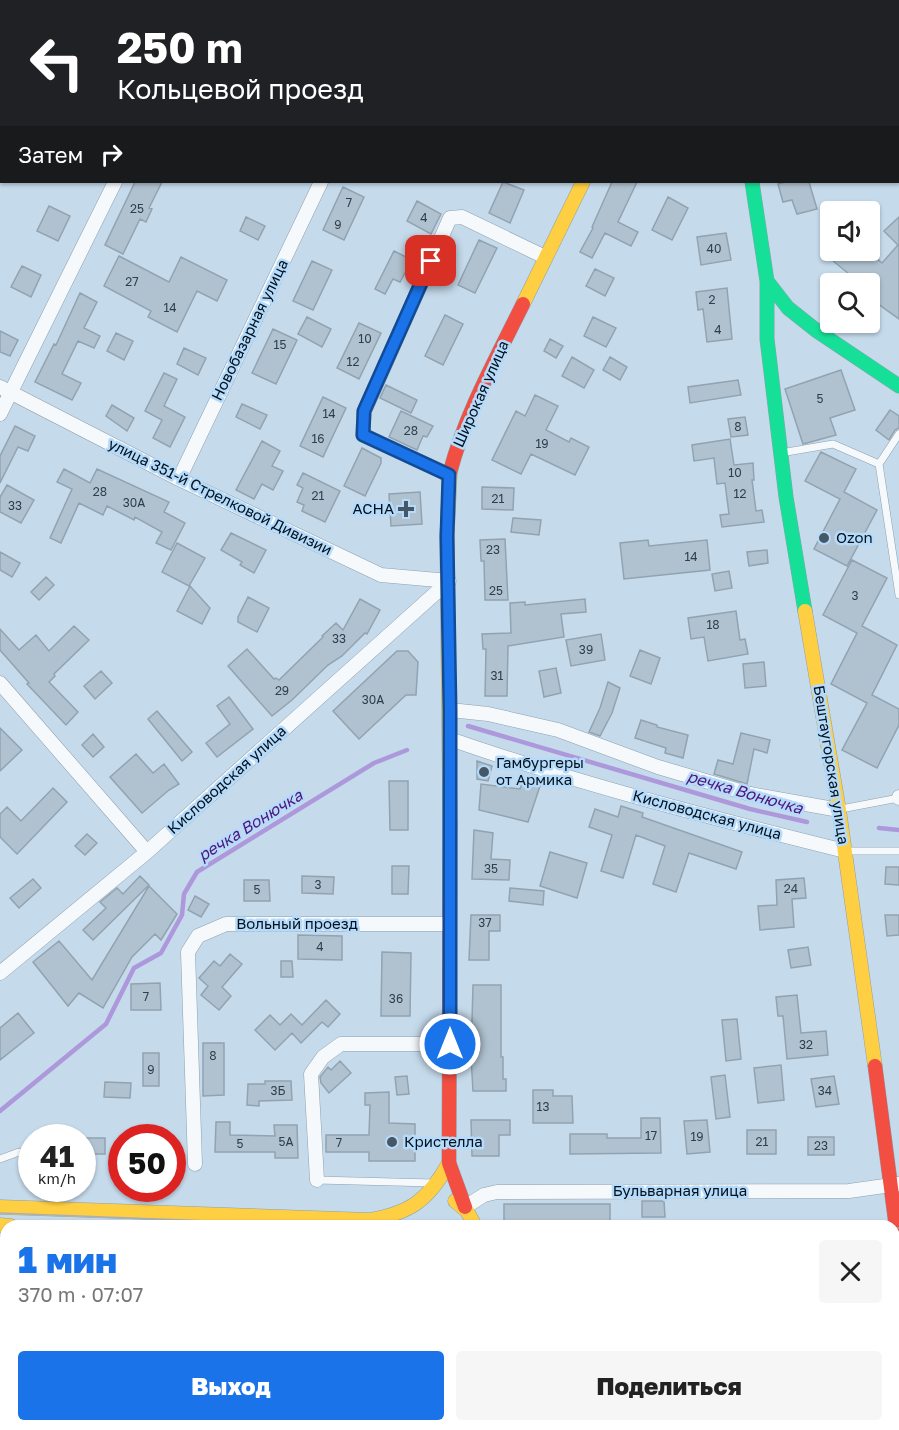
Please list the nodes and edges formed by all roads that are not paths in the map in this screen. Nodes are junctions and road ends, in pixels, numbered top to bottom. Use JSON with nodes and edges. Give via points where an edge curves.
{"nodes":[{"id":1,"x":114,"y":183,"type":"edge"},
{"id":2,"x":321,"y":183,"type":"edge"},
{"id":3,"x":582,"y":183,"type":"edge"},
{"id":4,"x":752,"y":183,"type":"edge"},
{"id":5,"x":545,"y":257,"type":"junction"},
{"id":6,"x":767,"y":280,"type":"junction"},
{"id":7,"x":899,"y":386,"type":"edge"},
{"id":8,"x":6,"y":390,"type":"edge"},
{"id":9,"x":0,"y":414,"type":"edge"},
{"id":10,"x":899,"y":434,"type":"edge"},
{"id":11,"x":781,"y":453,"type":"junction"},
{"id":12,"x":879,"y":464,"type":"junction"},
{"id":13,"x":449,"y":475,"type":"junction"},
{"id":14,"x":178,"y":479,"type":"junction"},
{"id":15,"x":449,"y":581,"type":"junction"},
{"id":16,"x":899,"y":595,"type":"edge"},
{"id":17,"x":0,"y":683,"type":"edge"},
{"id":18,"x":450,"y":710,"type":"junction"},
{"id":19,"x":450,"y":740,"type":"junction"},
{"id":20,"x":899,"y":797,"type":"edge"},
{"id":21,"x":839,"y":810,"type":"junction"},
{"id":22,"x":844,"y":851,"type":"junction"},
{"id":23,"x":899,"y":851,"type":"edge"},
{"id":24,"x":147,"y":852,"type":"junction"},
{"id":25,"x":449,"y":924,"type":"junction"},
{"id":26,"x":0,"y":973,"type":"edge"},
{"id":27,"x":450,"y":1044,"type":"junction"},
{"id":28,"x":18,"y":1153,"type":"edge"},
{"id":29,"x":0,"y":1159,"type":"edge"},
{"id":30,"x":449,"y":1162,"type":"junction"},
{"id":31,"x":195,"y":1164,"type":"dead end"},
{"id":32,"x":317,"y":1180,"type":"joint"},
{"id":33,"x":438,"y":1184,"type":"junction"},
{"id":34,"x":896,"y":1184,"type":"edge"},
{"id":35,"x":420,"y":1203,"type":"junction"},
{"id":36,"x":7,"y":1207,"type":"edge"},
{"id":37,"x":465,"y":1207,"type":"junction"},
{"id":38,"x":407,"y":1220,"type":"edge"},
{"id":39,"x":473,"y":1220,"type":"edge"},
{"id":40,"x":898,"y":1220,"type":"edge"}],
"edges":[{"from":1,"to":8,"type":"street"},
{"from":2,"to":14,"type":"street","name":"Новобазарная улица"},
{"from":3,"to":5,"type":"main road","name":"Широкая улица"},
{"from":4,"to":6,"type":"main road","name":"Бештаугорская улица"},
{"from":5,"to":13,"type":"main road","name":"Широкая улица","via":[[459,438]]},
{"from":5,"to":13,"type":"street","via":[[462,217],[450,218],[364,411],[363,435]]},
{"from":6,"to":7,"type":"main road","via":[[788,308]]},
{"from":6,"to":11,"type":"main road","name":"Бештаугорская улица","via":[[767,339]]},
{"from":8,"to":9,"type":"street"},
{"from":8,"to":14,"type":"street","name":"улица 351-й Стрелковой Дивизии"},
{"from":10,"to":12,"type":"lane"},
{"from":11,"to":12,"type":"lane","via":[[832,444]]},
{"from":11,"to":21,"type":"main road","name":"Бештаугорская улица"},
{"from":12,"to":16,"type":"lane"},
{"from":13,"to":15,"type":"main road","name":"Широкая улица"},
{"from":14,"to":15,"type":"street","name":"улица 351-й Стрелковой Дивизии","via":[[381,575]]},
{"from":15,"to":18,"type":"main road","name":"Широкая улица"},
{"from":15,"to":24,"type":"street","name":"Кисловодская улица"},
{"from":17,"to":24,"type":"street"},
{"from":18,"to":19,"type":"main road","name":"Широкая улица"},
{"from":18,"to":21,"type":"street","name":"Кисловодская улица","via":[[558,730],[658,767],[750,794]]},
{"from":19,"to":22,"type":"street","name":"Кисловодская улица","via":[[603,787]]},
{"from":19,"to":25,"type":"main road","name":"Широкая улица"},
{"from":20,"to":21,"type":"lane","name":"Кисловодская улица"},
{"from":21,"to":22,"type":"main road","name":"Бештаугорская улица"},
{"from":22,"to":23,"type":"lane","name":"Кисловодская улица"},
{"from":22,"to":34,"type":"main road","name":"Бештаугорская улица"},
{"from":24,"to":26,"type":"street","name":"Кисловодская улица"},
{"from":25,"to":27,"type":"main road","name":"Широкая улица"},
{"from":25,"to":31,"type":"street","name":"Вольный проезд","via":[[226,924],[198,936],[188,952]]},
{"from":27,"to":30,"type":"main road","name":"Широкая улица"},
{"from":27,"to":32,"type":"street","via":[[341,1044],[323,1058],[311,1074]]},
{"from":28,"to":29,"type":"lane"},
{"from":30,"to":33,"type":"main road","name":"Широкая улица"},
{"from":30,"to":37,"type":"main road","name":"Широкая улица"},
{"from":32,"to":33,"type":"lane"},
{"from":33,"to":35,"type":"main road","name":"Широкая улица"},
{"from":34,"to":37,"type":"street","name":"Бульварная улица","via":[[849,1191],[497,1192]]},
{"from":34,"to":40,"type":"main road","name":"Бештаугорская улица"},
{"from":35,"to":36,"type":"main road","via":[[389,1217],[370,1220]]},
{"from":35,"to":37,"type":"main road","via":[[448,1198]]},
{"from":35,"to":38,"type":"main road"},
{"from":37,"to":39,"type":"main road","name":"Широкая улица"}]}
